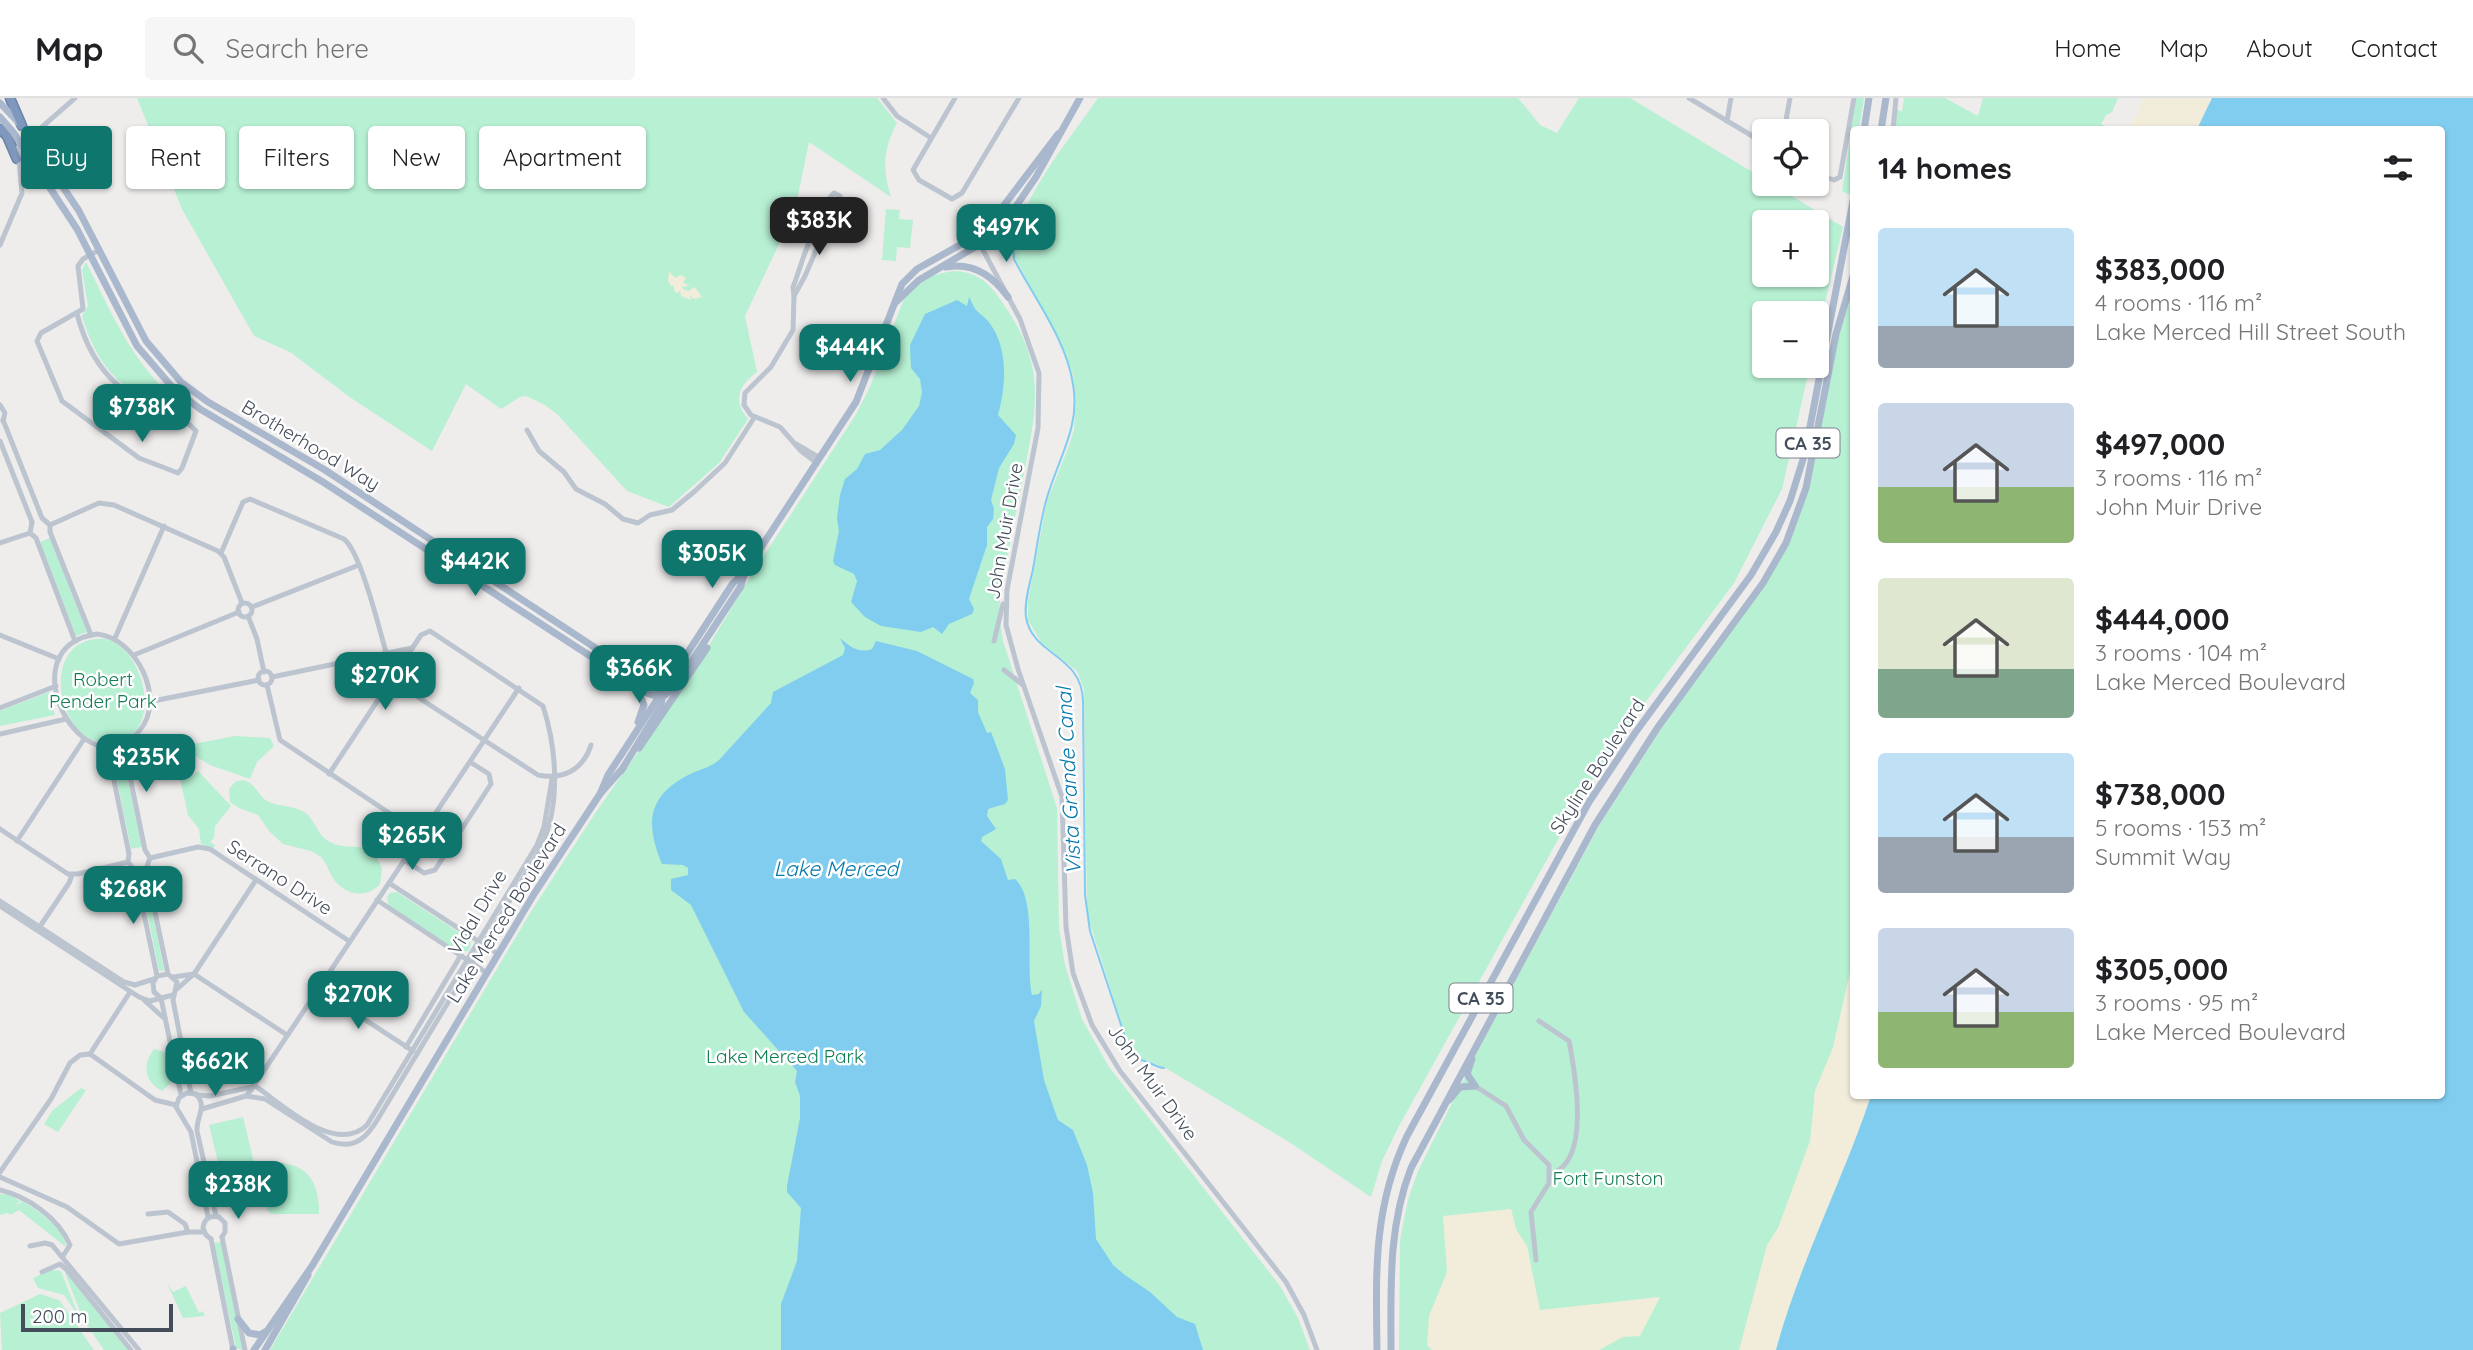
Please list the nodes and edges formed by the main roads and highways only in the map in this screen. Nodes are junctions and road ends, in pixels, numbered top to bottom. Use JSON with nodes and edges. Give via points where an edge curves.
{"nodes":[{"id":1,"x":10,"y":98,"type":"edge"},
{"id":2,"x":1080,"y":98,"type":"edge"},
{"id":3,"x":1869,"y":98,"type":"edge"},
{"id":4,"x":1886,"y":98,"type":"edge"},
{"id":5,"x":0,"y":103,"type":"edge"},
{"id":6,"x":0,"y":117,"type":"edge"},
{"id":7,"x":22,"y":125,"type":"junction"},
{"id":8,"x":1865,"y":126,"type":"edge"},
{"id":9,"x":1882,"y":126,"type":"edge"},
{"id":10,"x":0,"y":127,"type":"edge"},
{"id":11,"x":10,"y":128,"type":"junction"},
{"id":12,"x":1058,"y":134,"type":"junction"},
{"id":13,"x":17,"y":159,"type":"road end"},
{"id":14,"x":1850,"y":219,"type":"edge"},
{"id":15,"x":1850,"y":223,"type":"edge"},
{"id":16,"x":1848,"y":231,"type":"junction"},
{"id":17,"x":935,"y":270,"type":"junction"},
{"id":18,"x":1850,"y":286,"type":"edge"},
{"id":19,"x":1008,"y":297,"type":"road end"},
{"id":20,"x":895,"y":303,"type":"junction"},
{"id":21,"x":745,"y":572,"type":"junction"},
{"id":22,"x":741,"y":586,"type":"junction"},
{"id":23,"x":688,"y":655,"type":"junction"},
{"id":24,"x":634,"y":672,"type":"junction"},
{"id":25,"x":628,"y":682,"type":"junction"},
{"id":26,"x":661,"y":697,"type":"junction"},
{"id":27,"x":625,"y":751,"type":"junction"},
{"id":28,"x":621,"y":771,"type":"junction"},
{"id":29,"x":600,"y":794,"type":"junction"},
{"id":30,"x":1484,"y":1027,"type":"junction"},
{"id":31,"x":1441,"y":1108,"type":"junction"},
{"id":32,"x":312,"y":1266,"type":"junction"},
{"id":33,"x":238,"y":1319,"type":"road end"},
{"id":34,"x":268,"y":1329,"type":"junction"},
{"id":35,"x":254,"y":1350,"type":"edge"},
{"id":36,"x":265,"y":1350,"type":"edge"},
{"id":37,"x":1377,"y":1350,"type":"edge"},
{"id":38,"x":1391,"y":1350,"type":"edge"}],
"edges":[{"from":1,"to":7,"type":"highway"},
{"from":2,"to":12,"type":"main road","name":"Lake Merced Boulevard"},
{"from":3,"to":8,"type":"main road"},
{"from":4,"to":9,"type":"main road"},
{"from":5,"to":7,"type":"main road","name":"Brotherhood Way"},
{"from":6,"to":11,"type":"main road","name":"Brotherhood Way"},
{"from":7,"to":24,"type":"main road","name":"Brotherhood Way","via":[[79,211],[146,341],[190,389],[325,470]]},
{"from":10,"to":11,"type":"highway"},
{"from":10,"to":13,"type":"highway"},
{"from":11,"to":25,"type":"main road","name":"Brotherhood Way","via":[[77,229],[140,351],[186,399],[332,488]]},
{"from":12,"to":17,"type":"main road","name":"Lake Merced Boulevard","via":[[1021,201],[981,243]]},
{"from":12,"to":20,"type":"main road","name":"Lake Merced Boulevard","via":[[1003,209],[975,235],[913,273]]},
{"from":14,"to":16,"type":"main road","name":"Skyline Boulevard","number":"CA 35"},
{"from":15,"to":16,"type":"main road"},
{"from":16,"to":37,"type":"main road","name":"Skyline Boulevard","number":"CA 35","via":[[1805,453],[1776,532],[1751,575],[1625,746],[1580,817],[1400,1151],[1379,1226]]},
{"from":17,"to":19,"type":"main road","via":[[975,269],[993,279]]},
{"from":17,"to":20,"type":"main road","name":"Lake Merced Boulevard"},
{"from":18,"to":30,"type":"main road","name":"Skyline Boulevard","number":"CA 35","via":[[1836,334],[1804,498],[1786,543],[1763,583],[1604,810]]},
{"from":20,"to":21,"type":"main road","name":"Lake Merced Boulevard","via":[[861,393]]},
{"from":21,"to":22,"type":"main road","name":"Lake Merced Boulevard"},
{"from":21,"to":23,"type":"main road","name":"Lake Merced Boulevard","via":[[733,583]]},
{"from":22,"to":26,"type":"main road","via":[[678,682]]},
{"from":22,"to":28,"type":"main road","name":"Lake Merced Boulevard","via":[[686,680]]},
{"from":23,"to":24,"type":"main road","via":[[660,678]]},
{"from":23,"to":26,"type":"main road","name":"Lake Merced Boulevard"},
{"from":24,"to":26,"type":"main road","name":"Brotherhood Way"},
{"from":25,"to":26,"type":"main road","name":"Brotherhood Way"},
{"from":25,"to":27,"type":"main road","via":[[642,695],[644,708]]},
{"from":26,"to":27,"type":"main road","name":"Lake Merced Boulevard"},
{"from":26,"to":28,"type":"main road","via":[[660,707]]},
{"from":27,"to":29,"type":"main road","name":"Lake Merced Boulevard"},
{"from":28,"to":29,"type":"main road","name":"Lake Merced Boulevard"},
{"from":29,"to":32,"type":"main road","name":"Lake Merced Boulevard","via":[[498,954]]},
{"from":30,"to":31,"type":"main road","name":"Skyline Boulevard","number":"CA 35"},
{"from":30,"to":31,"type":"main road","via":[[1467,1074],[1475,1086],[1460,1087]]},
{"from":31,"to":38,"type":"main road","name":"Skyline Boulevard","number":"CA 35","via":[[1411,1168],[1396,1218]]},
{"from":32,"to":34,"type":"main road","name":"Lake Merced Boulevard"},
{"from":32,"to":36,"type":"main road","name":"Lake Merced Boulevard"},
{"from":33,"to":34,"type":"main road","via":[[251,1334]]},
{"from":34,"to":35,"type":"main road","name":"Lake Merced Boulevard"}]}
